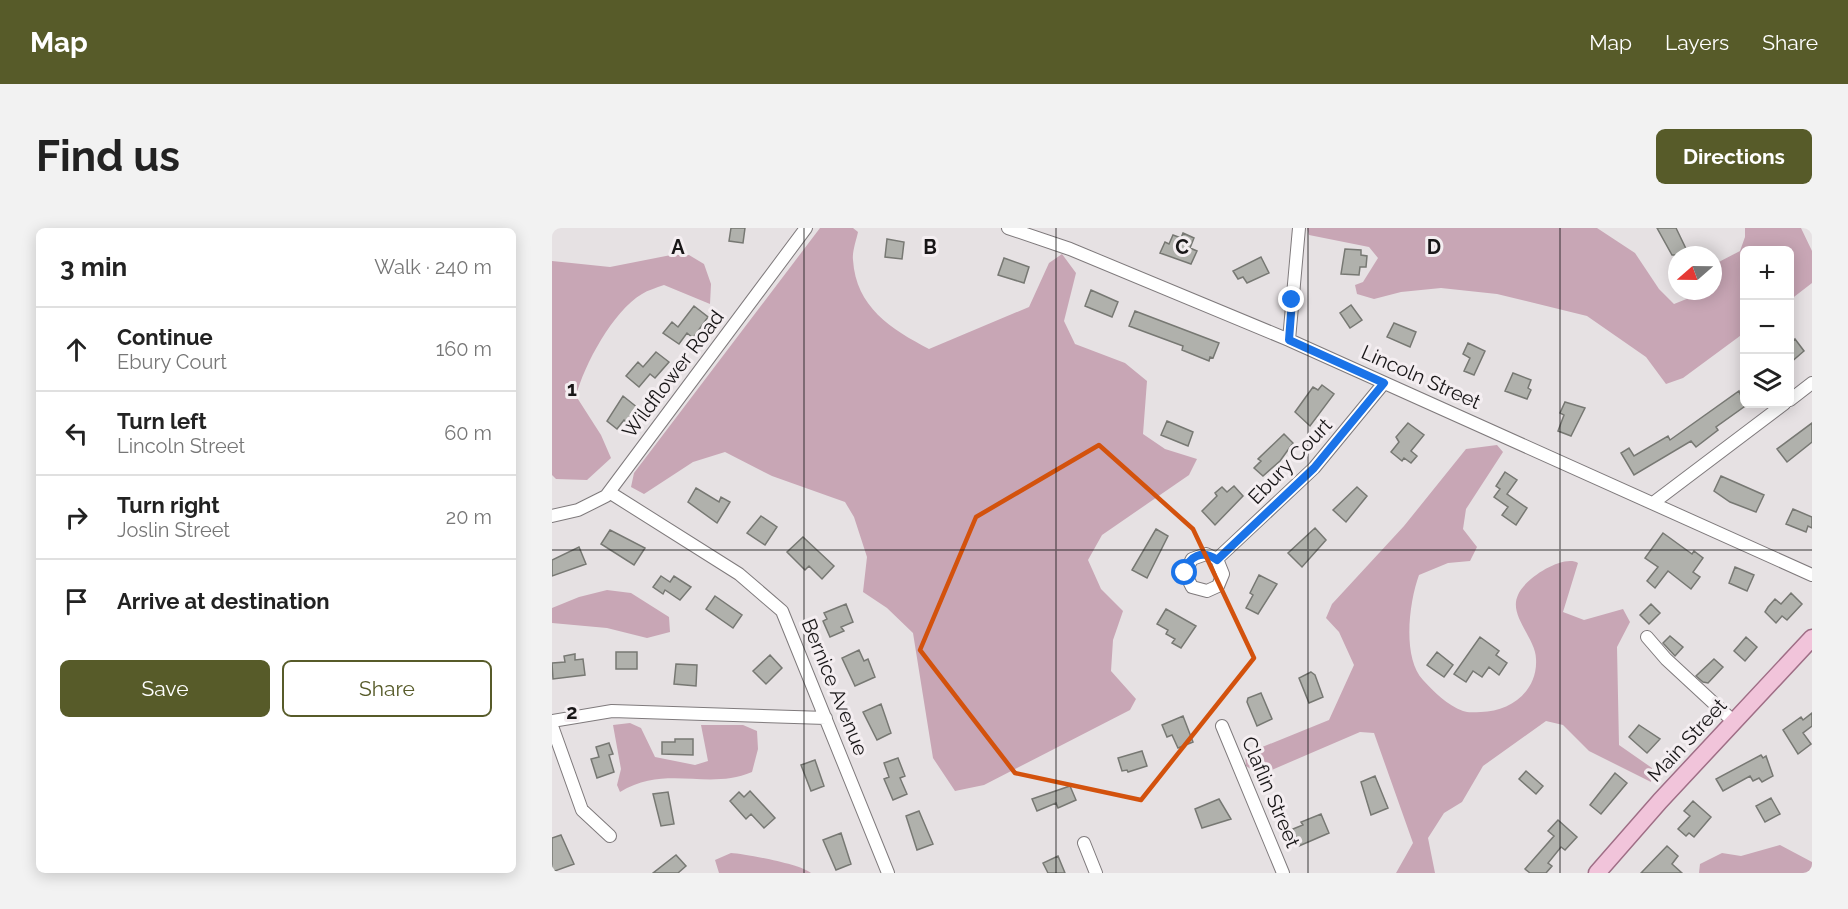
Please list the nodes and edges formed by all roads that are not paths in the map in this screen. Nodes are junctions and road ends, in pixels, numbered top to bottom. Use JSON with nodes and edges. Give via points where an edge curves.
{"nodes":[{"id":1,"x":806,"y":228,"type":"edge"},
{"id":2,"x":1008,"y":228,"type":"edge"},
{"id":3,"x":1299,"y":228,"type":"edge"},
{"id":4,"x":1289,"y":340,"type":"junction"},
{"id":5,"x":1384,"y":383,"type":"junction"},
{"id":6,"x":1812,"y":383,"type":"edge"},
{"id":7,"x":1794,"y":397,"type":"edge"},
{"id":8,"x":1779,"y":408,"type":"edge"},
{"id":9,"x":609,"y":492,"type":"junction"},
{"id":10,"x":1653,"y":503,"type":"junction"},
{"id":11,"x":552,"y":516,"type":"edge"},
{"id":12,"x":1217,"y":560,"type":"dead end"},
{"id":13,"x":1812,"y":575,"type":"edge"},
{"id":14,"x":1647,"y":637,"type":"dead end"},
{"id":15,"x":1812,"y":638,"type":"edge"},
{"id":16,"x":826,"y":718,"type":"junction"},
{"id":17,"x":552,"y":721,"type":"edge"},
{"id":18,"x":1733,"y":721,"type":"junction"},
{"id":19,"x":552,"y":726,"type":"edge"},
{"id":20,"x":1222,"y":726,"type":"dead end"},
{"id":21,"x":610,"y":836,"type":"dead end"},
{"id":22,"x":1084,"y":843,"type":"dead end"},
{"id":23,"x":888,"y":873,"type":"edge"},
{"id":24,"x":1096,"y":873,"type":"edge"},
{"id":25,"x":1283,"y":873,"type":"edge"},
{"id":26,"x":1597,"y":873,"type":"edge"}],
"edges":[{"from":1,"to":9,"type":"street","name":"Wildflower Road"},
{"from":2,"to":4,"type":"street","name":"Lincoln Street","via":[[1070,249]]},
{"from":3,"to":4,"type":"street"},
{"from":4,"to":5,"type":"street","name":"Lincoln Street"},
{"from":5,"to":10,"type":"street","name":"Lincoln Street"},
{"from":5,"to":12,"type":"street","name":"Ebury Court","via":[[1314,468]]},
{"from":6,"to":7,"type":"street"},
{"from":8,"to":10,"type":"street"},
{"from":9,"to":11,"type":"street","name":"Wildflower Road","via":[[592,505]]},
{"from":9,"to":16,"type":"street","name":"Bernice Avenue","via":[[739,574],[776,604],[787,618]]},
{"from":10,"to":13,"type":"street","name":"Lincoln Street"},
{"from":14,"to":18,"type":"street"},
{"from":15,"to":18,"type":"main road","name":"Main Street"},
{"from":16,"to":17,"type":"street","via":[[612,711]]},
{"from":16,"to":23,"type":"street","name":"Bernice Avenue"},
{"from":18,"to":26,"type":"main road","name":"Main Street"},
{"from":19,"to":21,"type":"street","via":[[582,810]]},
{"from":20,"to":25,"type":"street","name":"Claflin Street"},
{"from":22,"to":24,"type":"street"}]}
